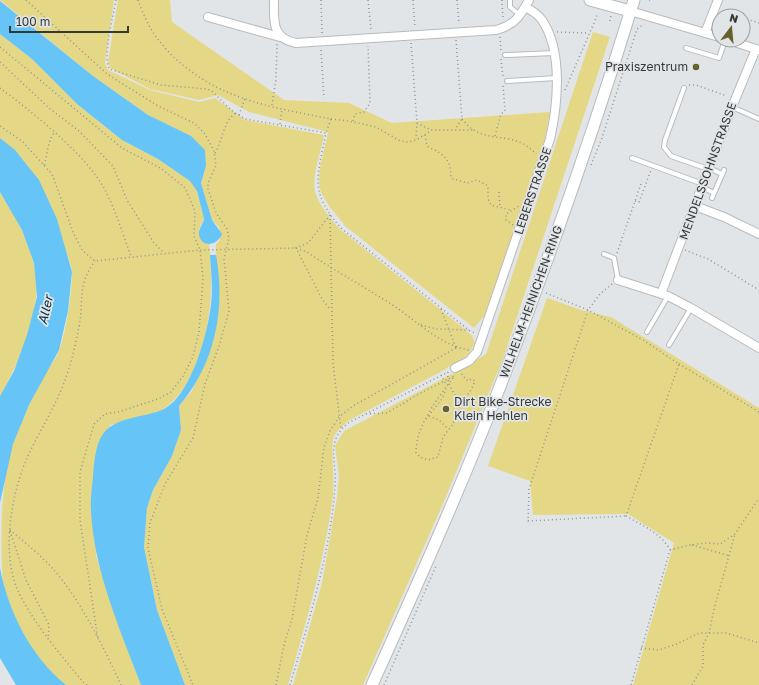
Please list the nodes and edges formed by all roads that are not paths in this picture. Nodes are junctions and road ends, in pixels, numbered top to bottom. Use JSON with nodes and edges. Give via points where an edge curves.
{"nodes":[{"id":1,"x":274,"y":0,"type":"edge"},
{"id":2,"x":510,"y":0,"type":"edge"},
{"id":3,"x":590,"y":0,"type":"edge"},
{"id":4,"x":634,"y":0,"type":"edge"},
{"id":5,"x":718,"y":0,"type":"edge"},
{"id":6,"x":527,"y":3,"type":"edge"},
{"id":7,"x":630,"y":11,"type":"junction"},
{"id":8,"x":520,"y":15,"type":"junction"},
{"id":9,"x":208,"y":17,"type":"dead end"},
{"id":10,"x":706,"y":33,"type":"junction"},
{"id":11,"x":711,"y":35,"type":"edge"},
{"id":12,"x":278,"y":36,"type":"junction"},
{"id":13,"x":686,"y":48,"type":"dead end"},
{"id":14,"x":722,"y":48,"type":"edge"},
{"id":15,"x":757,"y":49,"type":"edge"},
{"id":16,"x":554,"y":53,"type":"junction"},
{"id":17,"x":503,"y":57,"type":"road end"},
{"id":18,"x":556,"y":78,"type":"junction"},
{"id":19,"x":507,"y":81,"type":"dead end"},
{"id":20,"x":684,"y":88,"type":"road end"},
{"id":21,"x":733,"y":103,"type":"junction"},
{"id":22,"x":759,"y":119,"type":"edge"},
{"id":23,"x":632,"y":158,"type":"dead end"},
{"id":24,"x":708,"y":168,"type":"junction"},
{"id":25,"x":702,"y":186,"type":"junction"},
{"id":26,"x":714,"y":193,"type":"junction"},
{"id":27,"x":712,"y":198,"type":"dead end"},
{"id":28,"x":695,"y":206,"type":"junction"},
{"id":29,"x":759,"y":234,"type":"edge"},
{"id":30,"x":604,"y":254,"type":"dead end"},
{"id":31,"x":618,"y":280,"type":"joint"},
{"id":32,"x":665,"y":295,"type":"junction"},
{"id":33,"x":691,"y":308,"type":"junction"},
{"id":34,"x":648,"y":332,"type":"dead end"},
{"id":35,"x":669,"y":345,"type":"dead end"},
{"id":36,"x":759,"y":348,"type":"edge"},
{"id":37,"x":458,"y":369,"type":"road end"},
{"id":38,"x":372,"y":685,"type":"edge"}],
"edges":[{"from":1,"to":12,"type":"street"},
{"from":2,"to":8,"type":"lane","via":[[510,7]]},
{"from":3,"to":7,"type":"main road"},
{"from":4,"to":7,"type":"main road","name":"WILHELM-HEINICHEN-RING"},
{"from":5,"to":10,"type":"street"},
{"from":6,"to":8,"type":"street","name":"LEBERSTRASSE"},
{"from":6,"to":16,"type":"street","name":"LEBERSTRASSE","via":[[549,33]]},
{"from":7,"to":10,"type":"street"},
{"from":7,"to":38,"type":"main road","name":"WILHELM-HEINICHEN-RING","via":[[551,250],[504,378],[436,543]]},
{"from":8,"to":12,"type":"street","name":"LEBERSTRASSE","via":[[503,28],[457,32],[296,43]]},
{"from":9,"to":12,"type":"street"},
{"from":10,"to":11,"type":"street"},
{"from":13,"to":14,"type":"lane","via":[[719,58]]},
{"from":15,"to":21,"type":"street","name":"MENDELSSOHNSTRASSE"},
{"from":16,"to":17,"type":"lane"},
{"from":16,"to":18,"type":"street","name":"LEBERSTRASSE"},
{"from":18,"to":19,"type":"lane"},
{"from":18,"to":37,"type":"street","name":"LEBERSTRASSE","via":[[556,111],[543,161],[477,352]]},
{"from":20,"to":24,"type":"lane","via":[[664,147],[671,156]]},
{"from":21,"to":22,"type":"lane"},
{"from":21,"to":24,"type":"street","name":"MENDELSSOHNSTRASSE"},
{"from":23,"to":25,"type":"lane"},
{"from":24,"to":25,"type":"street","name":"MENDELSSOHNSTRASSE"},
{"from":24,"to":26,"type":"lane","via":[[723,172]]},
{"from":25,"to":26,"type":"lane"},
{"from":25,"to":28,"type":"street","name":"MENDELSSOHNSTRASSE"},
{"from":26,"to":27,"type":"lane"},
{"from":28,"to":29,"type":"street"},
{"from":28,"to":32,"type":"street","name":"MENDELSSOHNSTRASSE"},
{"from":30,"to":31,"type":"lane","via":[[614,258]]},
{"from":31,"to":32,"type":"street"},
{"from":32,"to":33,"type":"street"},
{"from":32,"to":34,"type":"lane"},
{"from":33,"to":35,"type":"lane"},
{"from":33,"to":36,"type":"street"}]}
